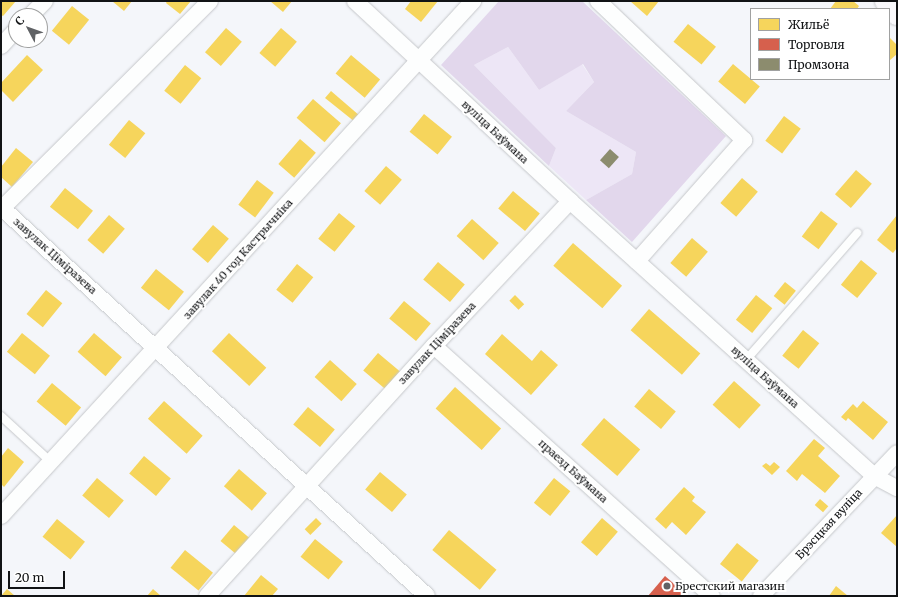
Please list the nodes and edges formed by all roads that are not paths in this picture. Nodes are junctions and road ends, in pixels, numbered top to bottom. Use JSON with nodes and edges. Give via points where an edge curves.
{"nodes":[{"id":1,"x":210,"y":1,"type":"edge"},
{"id":2,"x":355,"y":1,"type":"edge"},
{"id":3,"x":473,"y":1,"type":"edge"},
{"id":4,"x":598,"y":1,"type":"edge"},
{"id":5,"x":886,"y":1,"type":"edge"},
{"id":6,"x":897,"y":14,"type":"edge"},
{"id":7,"x":8,"y":39,"type":"edge"},
{"id":8,"x":1,"y":46,"type":"edge"},
{"id":9,"x":419,"y":61,"type":"junction"},
{"id":10,"x":570,"y":202,"type":"junction"},
{"id":11,"x":857,"y":233,"type":"dead end"},
{"id":12,"x":637,"y":262,"type":"junction"},
{"id":13,"x":434,"y":346,"type":"junction"},
{"id":14,"x":156,"y":349,"type":"junction"},
{"id":15,"x":746,"y":360,"type":"junction"},
{"id":16,"x":1,"y":416,"type":"edge"},
{"id":17,"x":897,"y":453,"type":"edge"},
{"id":18,"x":52,"y":462,"type":"junction"},
{"id":19,"x":874,"y":476,"type":"junction"},
{"id":20,"x":306,"y":487,"type":"junction"},
{"id":21,"x":897,"y":488,"type":"edge"},
{"id":22,"x":1,"y":516,"type":"edge"},
{"id":23,"x":207,"y":596,"type":"edge"},
{"id":24,"x":427,"y":596,"type":"edge"},
{"id":25,"x":712,"y":596,"type":"edge"},
{"id":26,"x":761,"y":596,"type":"edge"}],
"edges":[{"from":1,"to":14,"type":"street","name":"завулак Ціміразева","via":[[2,208]]},
{"from":2,"to":9,"type":"street","name":"вуліца Баўмана"},
{"from":3,"to":9,"type":"street","name":"завулак 40 год Кастрычніка"},
{"from":4,"to":12,"type":"street","via":[[744,140]]},
{"from":5,"to":6,"type":"street"},
{"from":7,"to":8,"type":"street"},
{"from":9,"to":10,"type":"street","name":"вуліца Баўмана"},
{"from":9,"to":14,"type":"street","name":"завулак 40 год Кастрычніка"},
{"from":10,"to":12,"type":"street","name":"вуліца Баўмана"},
{"from":10,"to":13,"type":"street","name":"завулак Ціміразева"},
{"from":11,"to":15,"type":"lane"},
{"from":12,"to":15,"type":"street","name":"вуліца Баўмана"},
{"from":13,"to":20,"type":"street","name":"завулак Ціміразева"},
{"from":13,"to":25,"type":"street","name":"праезд Баўмана"},
{"from":14,"to":18,"type":"street","name":"завулак 40 год Кастрычніка"},
{"from":14,"to":20,"type":"street","name":"завулак Ціміразева"},
{"from":15,"to":19,"type":"street","name":"вуліца Баўмана"},
{"from":16,"to":18,"type":"lane"},
{"from":17,"to":19,"type":"street","name":"Брэсцкая вуліца"},
{"from":18,"to":22,"type":"street","name":"завулак 40 год Кастрычніка"},
{"from":19,"to":21,"type":"street","name":"вуліца Баўмана"},
{"from":19,"to":26,"type":"street","name":"Брэсцкая вуліца"},
{"from":20,"to":23,"type":"street","name":"завулак Ціміразева"},
{"from":20,"to":24,"type":"street","name":"завулак Ціміразева"}]}
